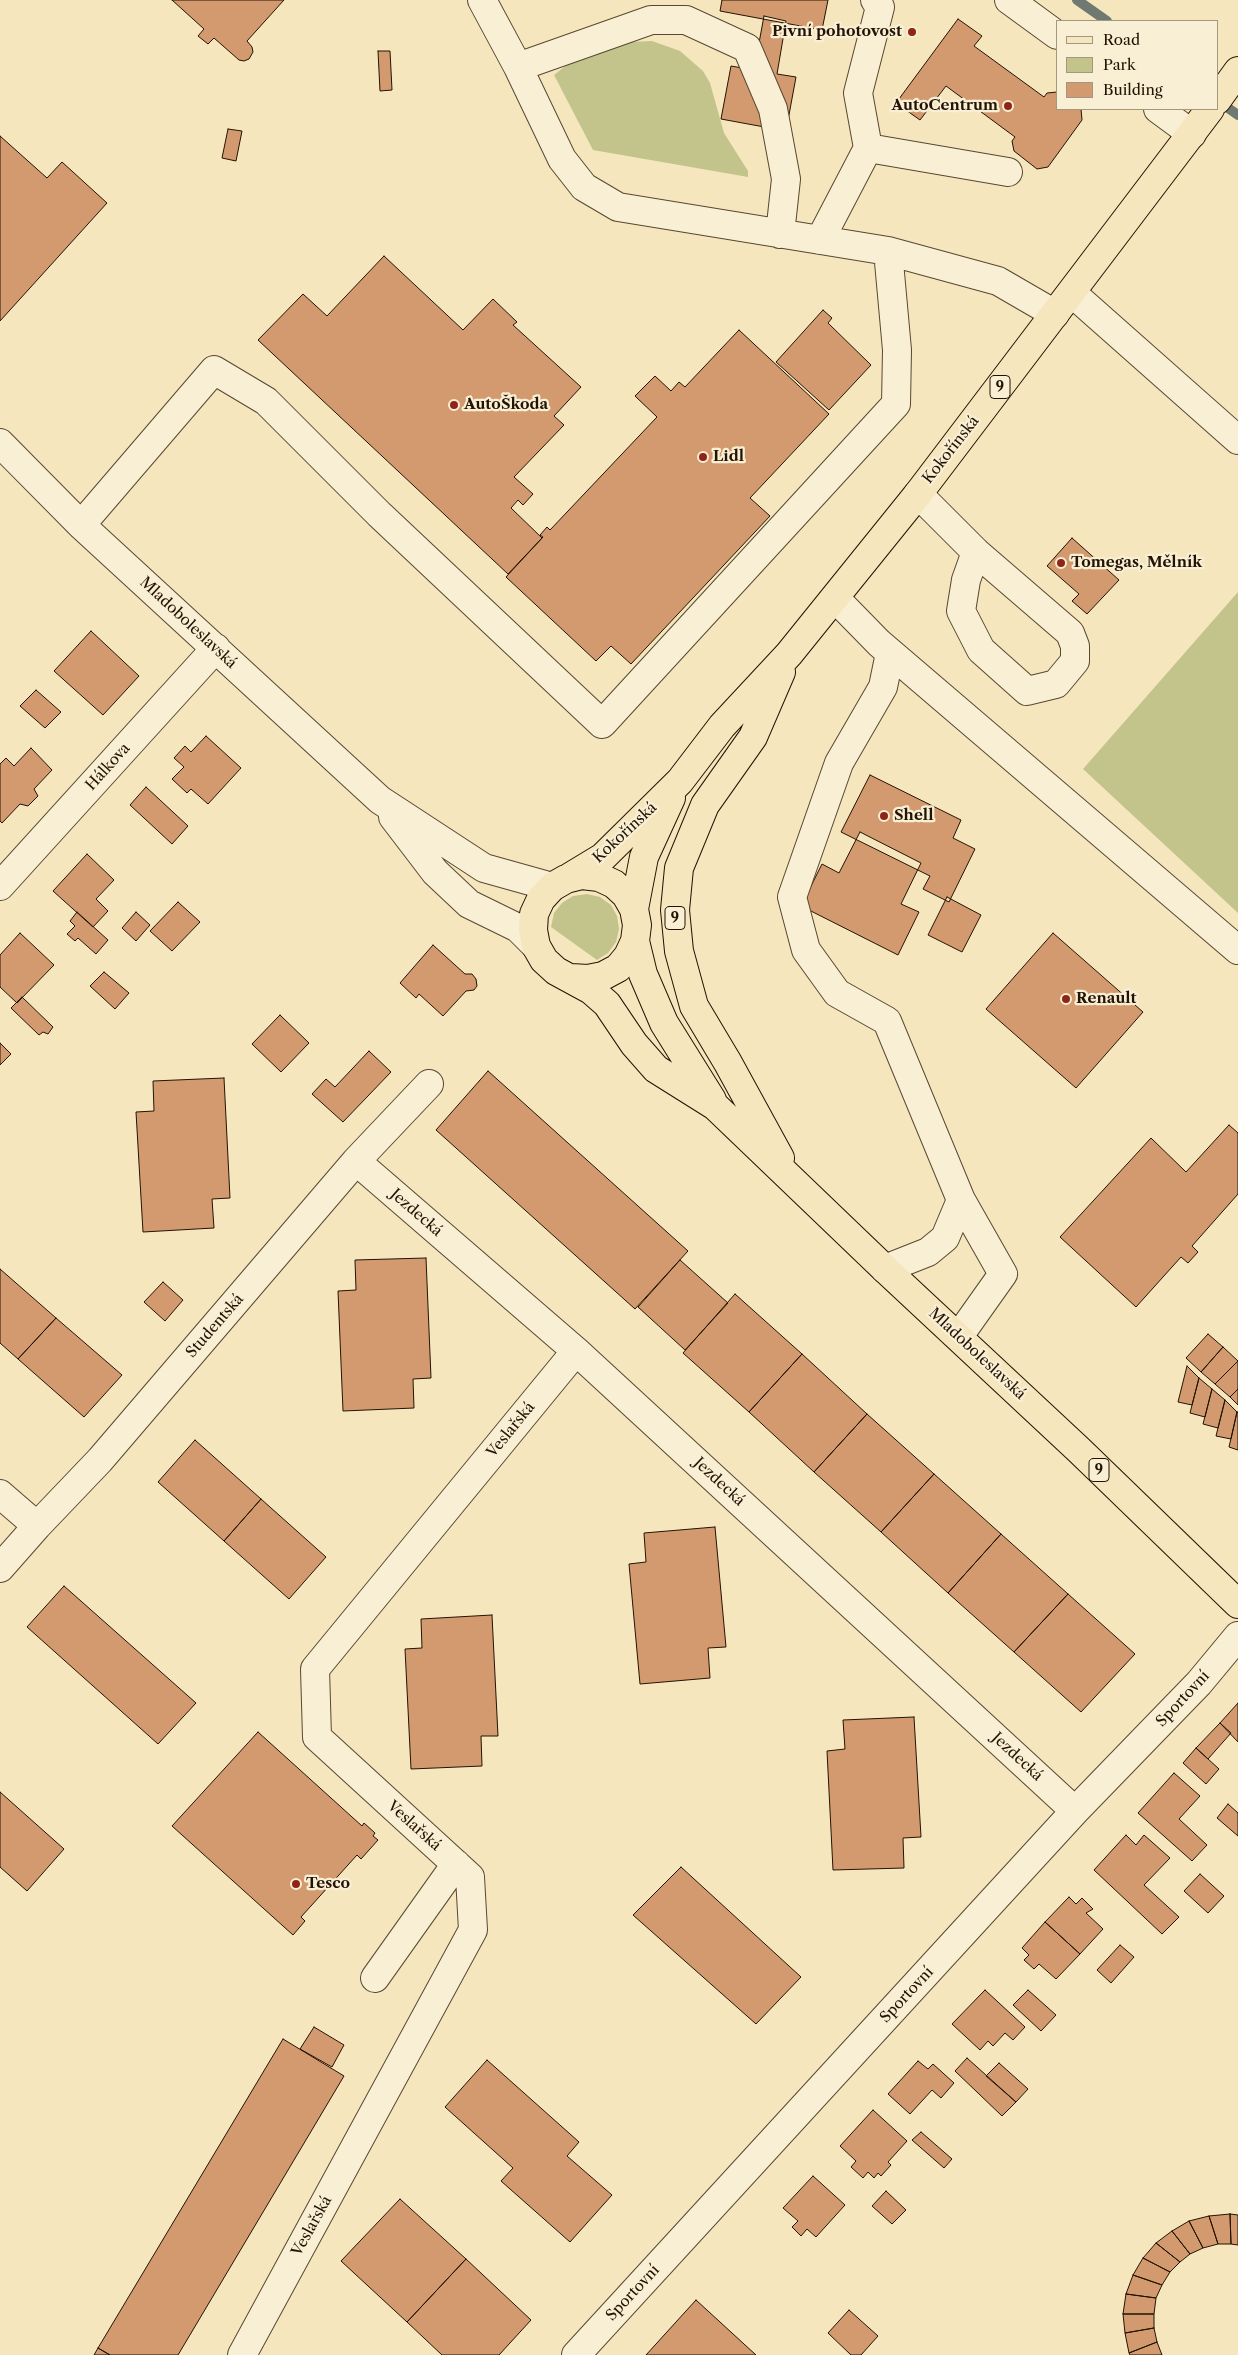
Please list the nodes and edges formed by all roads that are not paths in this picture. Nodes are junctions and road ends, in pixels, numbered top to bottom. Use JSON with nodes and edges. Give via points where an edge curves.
{"nodes":[{"id":1,"x":482,"y":0,"type":"edge"},
{"id":2,"x":875,"y":0,"type":"edge"},
{"id":3,"x":1009,"y":0,"type":"edge"},
{"id":4,"x":1056,"y":34,"type":"edge"},
{"id":5,"x":518,"y":67,"type":"junction"},
{"id":6,"x":1238,"y":71,"type":"edge"},
{"id":7,"x":1218,"y":98,"type":"edge"},
{"id":8,"x":1166,"y":110,"type":"edge"},
{"id":9,"x":1206,"y":115,"type":"edge"},
{"id":10,"x":868,"y":148,"type":"junction"},
{"id":11,"x":1008,"y":172,"type":"dead end"},
{"id":12,"x":780,"y":234,"type":"junction"},
{"id":13,"x":820,"y":240,"type":"junction"},
{"id":14,"x":888,"y":251,"type":"junction"},
{"id":15,"x":1072,"y":293,"type":"junction"},
{"id":16,"x":1055,"y":314,"type":"junction"},
{"id":17,"x":1238,"y":440,"type":"edge"},
{"id":18,"x":0,"y":443,"type":"edge"},
{"id":19,"x":918,"y":494,"type":"junction"},
{"id":20,"x":81,"y":525,"type":"junction"},
{"id":21,"x":976,"y":552,"type":"junction"},
{"id":22,"x":835,"y":598,"type":"junction"},
{"id":23,"x":216,"y":648,"type":"junction"},
{"id":24,"x":890,"y":653,"type":"junction"},
{"id":25,"x":789,"y":654,"type":"junction"},
{"id":26,"x":680,"y":781,"type":"junction"},
{"id":27,"x":380,"y":800,"type":"junction"},
{"id":28,"x":559,"y":883,"type":"junction"},
{"id":29,"x":0,"y":886,"type":"edge"},
{"id":30,"x":634,"y":909,"type":"junction"},
{"id":31,"x":635,"y":942,"type":"junction"},
{"id":32,"x":536,"y":946,"type":"junction"},
{"id":33,"x":1238,"y":950,"type":"edge"},
{"id":34,"x":572,"y":978,"type":"junction"},
{"id":35,"x":429,"y":1084,"type":"dead end"},
{"id":36,"x":715,"y":1106,"type":"junction"},
{"id":37,"x":356,"y":1162,"type":"junction"},
{"id":38,"x":792,"y":1181,"type":"junction"},
{"id":39,"x":961,"y":1200,"type":"junction"},
{"id":40,"x":885,"y":1269,"type":"junction"},
{"id":41,"x":959,"y":1336,"type":"junction"},
{"id":42,"x":576,"y":1351,"type":"junction"},
{"id":43,"x":0,"y":1494,"type":"edge"},
{"id":44,"x":36,"y":1526,"type":"junction"},
{"id":45,"x":0,"y":1568,"type":"edge"},
{"id":46,"x":1238,"y":1604,"type":"edge"},
{"id":47,"x":1238,"y":1636,"type":"edge"},
{"id":48,"x":1075,"y":1811,"type":"junction"},
{"id":49,"x":456,"y":1864,"type":"junction"},
{"id":50,"x":375,"y":1978,"type":"dead end"},
{"id":51,"x":242,"y":2355,"type":"edge"},
{"id":52,"x":576,"y":2355,"type":"edge"}],
"edges":[{"from":1,"to":5,"type":"street"},
{"from":2,"to":10,"type":"street","via":[[880,7],[858,93]]},
{"from":3,"to":4,"type":"street"},
{"from":5,"to":12,"type":"street","via":[[562,159],[584,188],[618,207]]},
{"from":5,"to":12,"type":"street","via":[[651,20],[686,20],[747,48],[773,109],[786,179]]},
{"from":6,"to":7,"type":"main road","name":"Kokořínská","number":"9"},
{"from":8,"to":9,"type":"street"},
{"from":9,"to":15,"type":"main road","name":"Kokořínská","number":"9"},
{"from":10,"to":11,"type":"street"},
{"from":10,"to":13,"type":"street"},
{"from":12,"to":13,"type":"street"},
{"from":13,"to":14,"type":"street"},
{"from":14,"to":16,"type":"street","via":[[998,282]]},
{"from":14,"to":20,"type":"street","via":[[897,350],[896,404],[602,724],[379,514],[266,401],[214,370]]},
{"from":15,"to":16,"type":"main road","name":"Kokořínská","number":"9"},
{"from":15,"to":17,"type":"street"},
{"from":16,"to":19,"type":"main road","name":"Kokořínská","number":"9"},
{"from":18,"to":20,"type":"street","name":"Mladoboleslavská"},
{"from":19,"to":21,"type":"street"},
{"from":19,"to":22,"type":"main road","name":"Kokořínská","number":"9"},
{"from":20,"to":23,"type":"street","name":"Mladoboleslavská"},
{"from":21,"to":21,"type":"street","via":[[1070,633],[1075,646],[1075,661],[1056,684],[1027,691],[981,650],[961,612],[966,580]]},
{"from":22,"to":24,"type":"street"},
{"from":22,"to":25,"type":"main road","name":"Kokořínská","number":"9"},
{"from":23,"to":27,"type":"street","name":"Mladoboleslavská"},
{"from":23,"to":29,"type":"street","name":"Hálkova"},
{"from":24,"to":33,"type":"street"},
{"from":24,"to":39,"type":"street","via":[[883,687],[839,763],[792,897],[806,950],[837,993],[888,1021]]},
{"from":25,"to":26,"type":"main road","name":"Kokořínská","number":"9","via":[[722,726]]},
{"from":25,"to":38,"type":"main road","number":"9","via":[[753,737],[705,805],[679,868],[674,910],[679,951],[694,1006]]},
{"from":26,"to":28,"type":"main road","name":"Kokořínská","number":"9","via":[[603,857]]},
{"from":26,"to":30,"type":"main road","name":"Kokořínská","number":"9","via":[[644,857]]},
{"from":27,"to":28,"type":"street","name":"Mladoboleslavská","via":[[484,868]]},
{"from":27,"to":32,"type":"street","name":"Mladoboleslavská","via":[[435,872],[469,904],[518,928]]},
{"from":28,"to":30,"type":"main road","name":"Mladoboleslavská","via":[[582,876],[598,877],[614,884]]},
{"from":28,"to":32,"type":"main road","number":"9","via":[[541,899],[534,914]]},
{"from":30,"to":31,"type":"main road","name":"Mladoboleslavská","number":"9","via":[[637,925]]},
{"from":31,"to":34,"type":"main road","via":[[618,968],[604,976]]},
{"from":31,"to":36,"type":"main road","name":"Mladoboleslavská","via":[[642,974],[664,1023]]},
{"from":32,"to":34,"type":"main road","name":"Mladoboleslavská","via":[[556,971]]},
{"from":34,"to":36,"type":"main road","name":"Mladoboleslavská","via":[[607,1004],[634,1044],[656,1069]]},
{"from":35,"to":37,"type":"street","name":"Studentská"},
{"from":36,"to":38,"type":"main road","name":"Mladoboleslavská","number":"9"},
{"from":37,"to":42,"type":"street","name":"Jezdecká"},
{"from":37,"to":44,"type":"street","name":"Studentská","via":[[100,1460]]},
{"from":38,"to":40,"type":"main road","name":"Mladoboleslavská","number":"9"},
{"from":39,"to":40,"type":"street","via":[[945,1238],[928,1252]]},
{"from":39,"to":41,"type":"street","via":[[1002,1274]]},
{"from":40,"to":41,"type":"main road","name":"Mladoboleslavská","number":"9"},
{"from":41,"to":46,"type":"main road","name":"Mladoboleslavská","number":"9"},
{"from":42,"to":48,"type":"street","name":"Jezdecká"},
{"from":42,"to":49,"type":"street","name":"Veslařská","via":[[314,1669],[317,1737]]},
{"from":43,"to":44,"type":"street"},
{"from":44,"to":45,"type":"street","name":"Studentská"},
{"from":47,"to":48,"type":"street","name":"Sportovní","via":[[1199,1683]]},
{"from":48,"to":52,"type":"street","name":"Sportovní"},
{"from":49,"to":50,"type":"street"},
{"from":49,"to":51,"type":"street","name":"Veslařská","via":[[470,1877],[473,1930]]}]}
